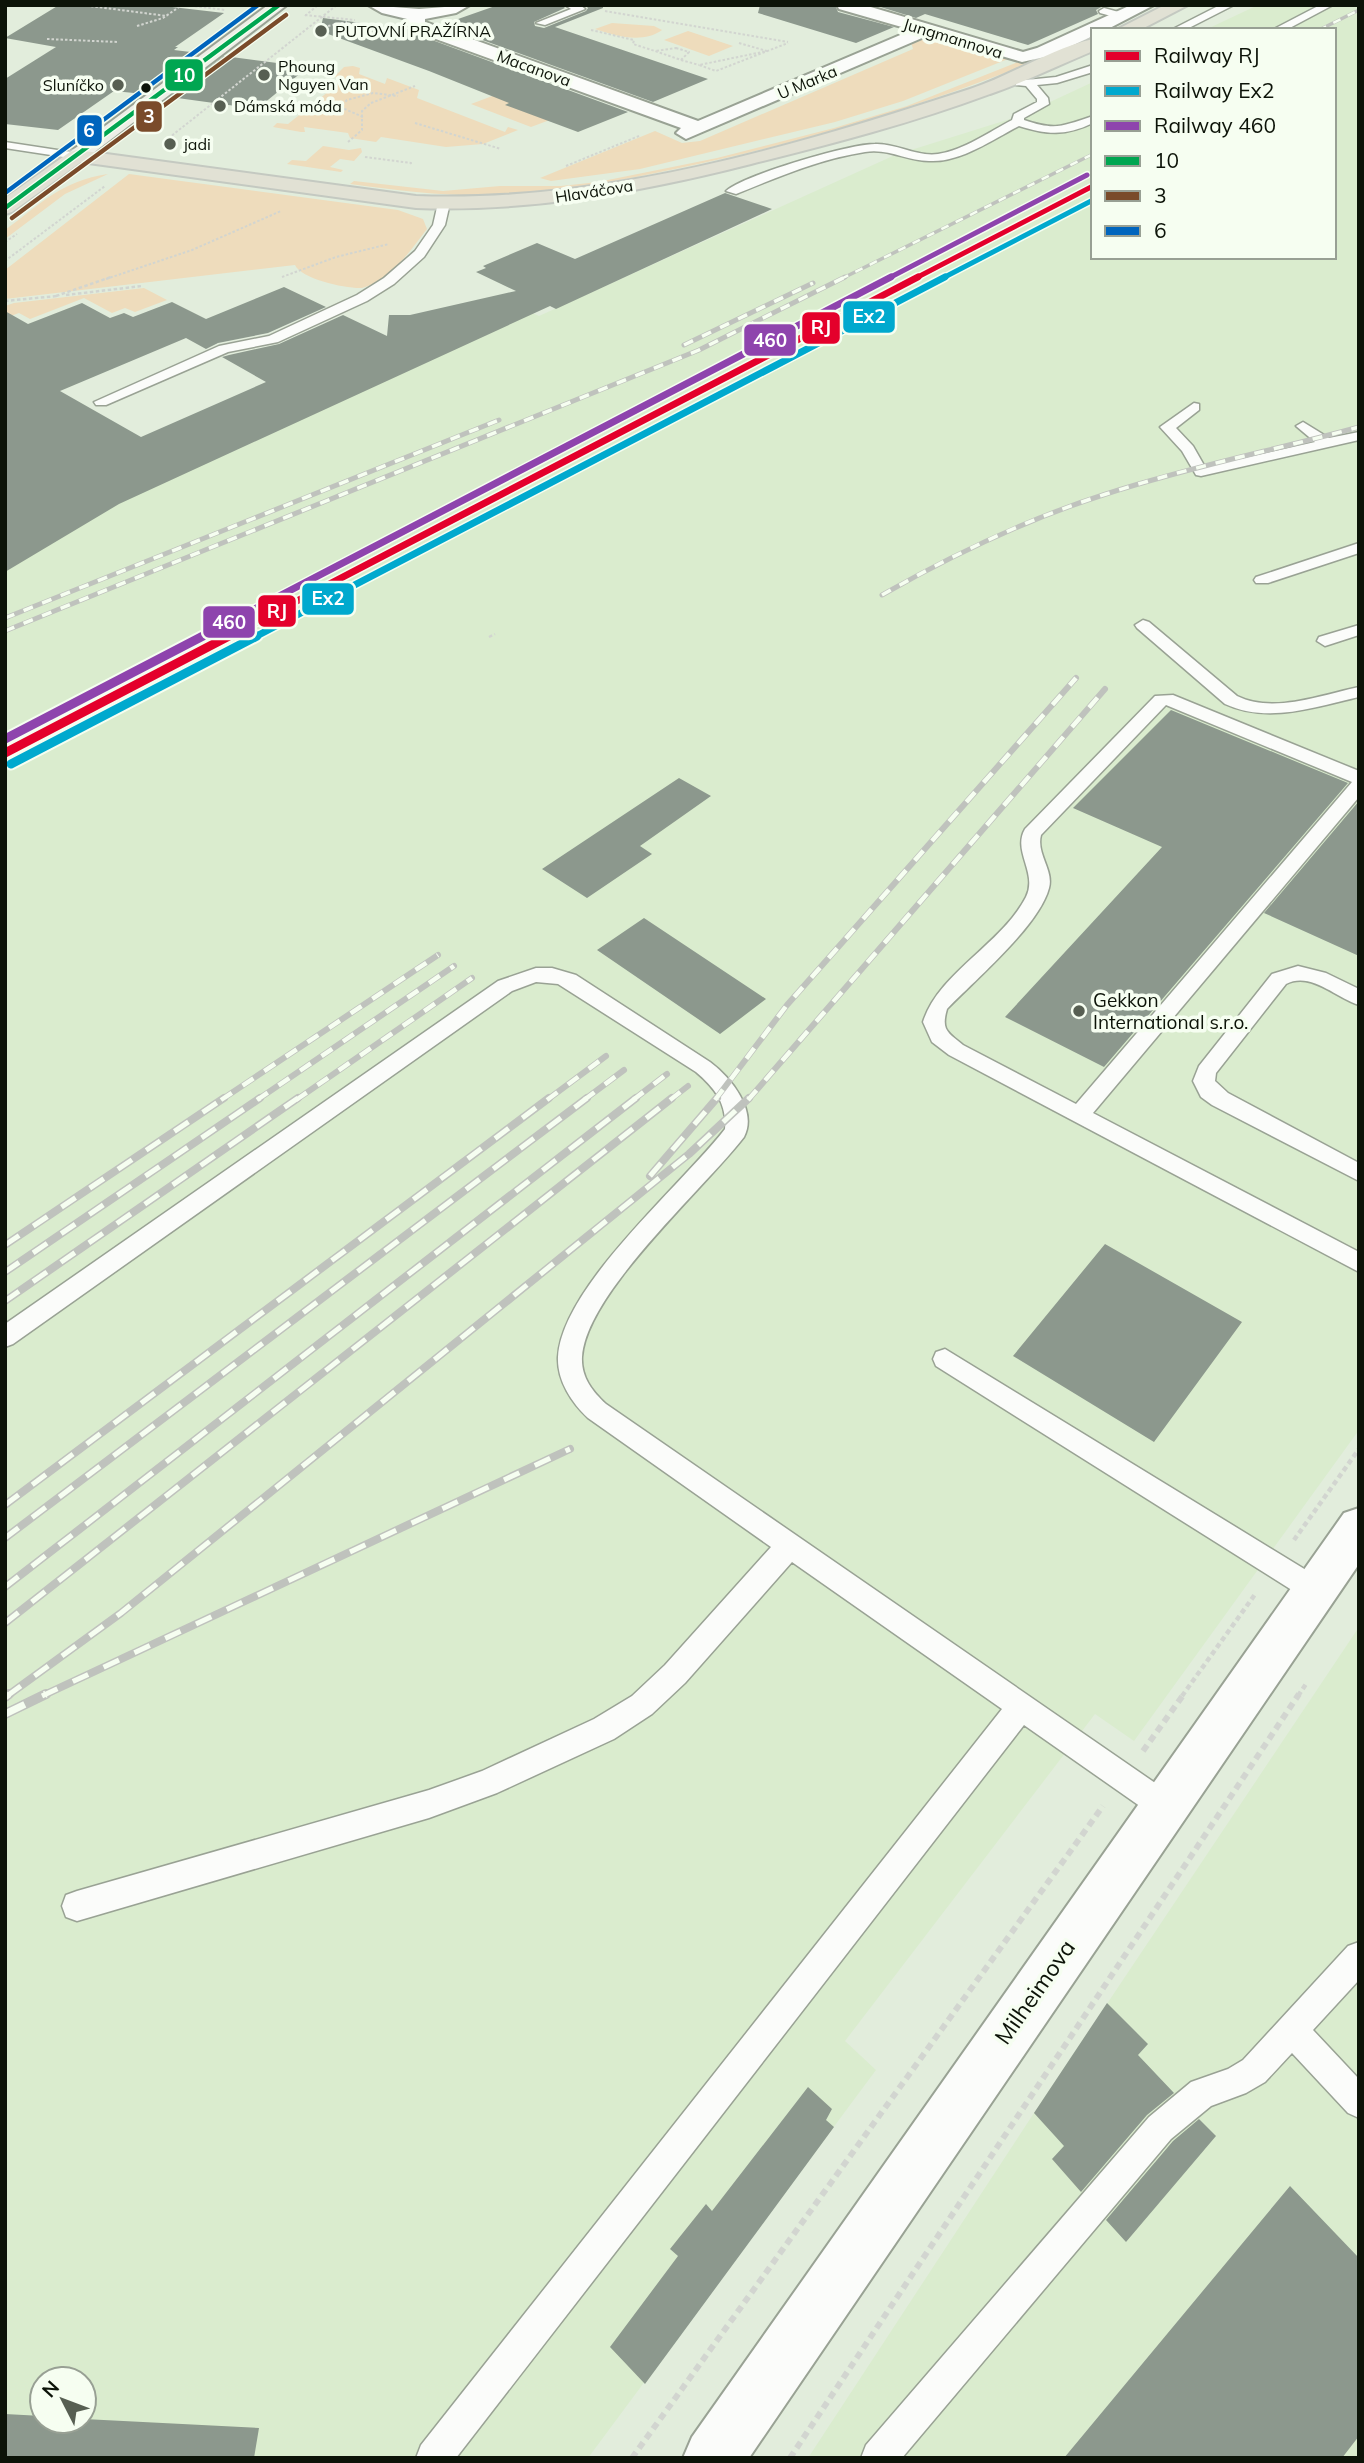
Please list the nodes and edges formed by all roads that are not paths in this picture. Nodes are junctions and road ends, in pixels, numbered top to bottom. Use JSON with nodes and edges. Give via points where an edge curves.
{"nodes":[{"id":1,"x":279,"y":5,"type":"edge"},
{"id":2,"x":376,"y":5,"type":"edge"},
{"id":3,"x":462,"y":5,"type":"edge"},
{"id":4,"x":570,"y":5,"type":"edge"},
{"id":5,"x":845,"y":5,"type":"edge"},
{"id":6,"x":1146,"y":5,"type":"edge"},
{"id":7,"x":1180,"y":5,"type":"edge"},
{"id":8,"x":1228,"y":5,"type":"edge"},
{"id":9,"x":1328,"y":5,"type":"edge"},
{"id":10,"x":1104,"y":11,"type":"dead end"},
{"id":11,"x":416,"y":16,"type":"junction"},
{"id":12,"x":541,"y":23,"type":"dead end"},
{"id":13,"x":1124,"y":23,"type":"edge"},
{"id":14,"x":1180,"y":28,"type":"edge"},
{"id":15,"x":1281,"y":28,"type":"edge"},
{"id":16,"x":927,"y":30,"type":"junction"},
{"id":17,"x":1091,"y":35,"type":"edge"},
{"id":18,"x":1091,"y":45,"type":"edge"},
{"id":19,"x":1091,"y":69,"type":"edge"},
{"id":20,"x":1019,"y":82,"type":"junction"},
{"id":21,"x":1091,"y":120,"type":"edge"},
{"id":22,"x":1018,"y":122,"type":"junction"},
{"id":23,"x":693,"y":130,"type":"joint"},
{"id":24,"x":5,"y":145,"type":"edge"},
{"id":25,"x":77,"y":156,"type":"junction"},
{"id":26,"x":732,"y":191,"type":"dead end"},
{"id":27,"x":444,"y":204,"type":"junction"},
{"id":28,"x":5,"y":208,"type":"edge"},
{"id":29,"x":101,"y":402,"type":"dead end"},
{"id":30,"x":1195,"y":407,"type":"dead end"},
{"id":31,"x":1303,"y":426,"type":"dead end"},
{"id":32,"x":1359,"y":436,"type":"edge"},
{"id":33,"x":1326,"y":444,"type":"junction"},
{"id":34,"x":1359,"y":548,"type":"edge"},
{"id":35,"x":1262,"y":580,"type":"dead end"},
{"id":36,"x":1143,"y":625,"type":"dead end"},
{"id":37,"x":1359,"y":630,"type":"edge"},
{"id":38,"x":1325,"y":641,"type":"dead end"},
{"id":39,"x":1359,"y":692,"type":"edge"},
{"id":40,"x":1359,"y":778,"type":"edge"},
{"id":41,"x":1359,"y":785,"type":"edge"},
{"id":42,"x":1359,"y":998,"type":"edge"},
{"id":43,"x":1079,"y":1115,"type":"junction"},
{"id":44,"x":1359,"y":1173,"type":"edge"},
{"id":45,"x":1359,"y":1264,"type":"edge"},
{"id":46,"x":5,"y":1337,"type":"edge"},
{"id":47,"x":945,"y":1359,"type":"dead end"},
{"id":48,"x":1359,"y":1527,"type":"edge"},
{"id":49,"x":789,"y":1546,"type":"junction"},
{"id":50,"x":1295,"y":1578,"type":"junction"},
{"id":51,"x":1021,"y":1707,"type":"junction"},
{"id":52,"x":1164,"y":1806,"type":"junction"},
{"id":53,"x":77,"y":1906,"type":"dead end"},
{"id":54,"x":1359,"y":1957,"type":"edge"},
{"id":55,"x":1291,"y":2030,"type":"junction"},
{"id":56,"x":1359,"y":2102,"type":"edge"},
{"id":57,"x":434,"y":2458,"type":"edge"},
{"id":58,"x":713,"y":2458,"type":"edge"},
{"id":59,"x":879,"y":2458,"type":"edge"}],
"edges":[{"from":1,"to":25,"type":"street"},
{"from":2,"to":11,"type":"street","name":"Macanova"},
{"from":3,"to":11,"type":"street"},
{"from":4,"to":12,"type":"lane","via":[[580,9]]},
{"from":5,"to":16,"type":"street","name":"Jungmannova"},
{"from":6,"to":13,"type":"street"},
{"from":7,"to":13,"type":"main road"},
{"from":8,"to":14,"type":"lane"},
{"from":9,"to":15,"type":"lane"},
{"from":10,"to":13,"type":"lane"},
{"from":11,"to":23,"type":"street","name":"Macanova","via":[[420,27]]},
{"from":16,"to":17,"type":"street","name":"Jungmannova","via":[[1022,57]]},
{"from":16,"to":23,"type":"street","name":"U Marka"},
{"from":18,"to":20,"type":"main road","name":"Hlaváčova"},
{"from":19,"to":20,"type":"lane","via":[[1058,80]]},
{"from":20,"to":22,"type":"lane","via":[[1043,98],[1043,104],[1018,116]]},
{"from":20,"to":27,"type":"main road","name":"Hlaváčova","via":[[854,133],[708,169],[566,196]]},
{"from":21,"to":22,"type":"lane","via":[[1060,133]]},
{"from":22,"to":26,"type":"lane","via":[[947,156],[865,148],[794,166]]},
{"from":24,"to":25,"type":"lane"},
{"from":25,"to":27,"type":"main road","name":"Hlaváčova"},
{"from":25,"to":28,"type":"main road"},
{"from":27,"to":29,"type":"lane","via":[[431,240],[405,268],[345,308],[273,339],[224,349]]},
{"from":30,"to":33,"type":"lane","via":[[1167,427],[1201,472]]},
{"from":31,"to":33,"type":"lane"},
{"from":32,"to":33,"type":"lane"},
{"from":34,"to":35,"type":"lane"},
{"from":36,"to":39,"type":"lane","via":[[1231,700],[1247,708],[1268,709]]},
{"from":37,"to":38,"type":"lane"},
{"from":40,"to":43,"type":"lane","via":[[1164,699],[1032,834],[1029,847],[1040,876],[1037,895],[1024,915],[938,1006],[933,1022],[939,1037],[956,1050]]},
{"from":41,"to":43,"type":"lane"},
{"from":42,"to":44,"type":"lane","via":[[1306,973],[1288,973],[1206,1071],[1204,1081],[1220,1099]]},
{"from":43,"to":45,"type":"lane"},
{"from":46,"to":49,"type":"lane","via":[[505,986],[528,975],[556,975],[704,1067],[724,1088],[738,1121],[726,1144],[590,1304],[576,1329],[570,1354],[572,1376],[580,1394],[597,1411]]},
{"from":47,"to":50,"type":"lane"},
{"from":48,"to":50,"type":"street","name":"Milheimova"},
{"from":49,"to":51,"type":"lane"},
{"from":49,"to":53,"type":"lane","via":[[657,1692],[604,1729],[487,1783],[429,1804]]},
{"from":50,"to":52,"type":"street","name":"Milheimova"},
{"from":51,"to":52,"type":"lane"},
{"from":51,"to":57,"type":"lane"},
{"from":52,"to":58,"type":"street","name":"Milheimova"},
{"from":54,"to":55,"type":"lane"},
{"from":55,"to":56,"type":"lane"},
{"from":55,"to":59,"type":"lane","via":[[1254,2071],[1202,2093],[1160,2128]]}]}
